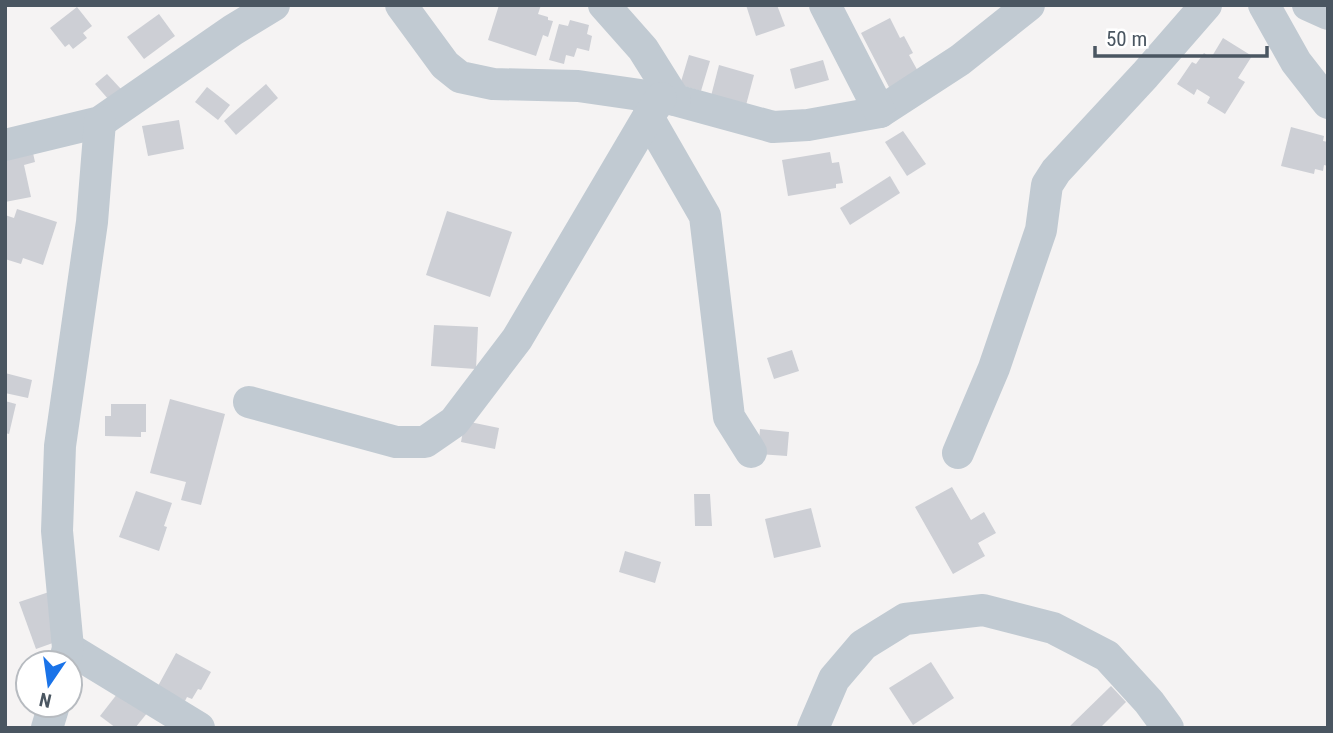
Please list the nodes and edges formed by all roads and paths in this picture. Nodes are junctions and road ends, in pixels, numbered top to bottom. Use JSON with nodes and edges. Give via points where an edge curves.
{"nodes":[{"id":1,"x":274,"y":5,"type":"edge"},
{"id":2,"x":401,"y":5,"type":"edge"},
{"id":3,"x":604,"y":5,"type":"edge"},
{"id":4,"x":825,"y":5,"type":"edge"},
{"id":5,"x":1029,"y":5,"type":"edge"},
{"id":6,"x":1206,"y":5,"type":"edge"},
{"id":7,"x":1264,"y":5,"type":"edge"},
{"id":8,"x":1308,"y":5,"type":"edge"},
{"id":9,"x":1328,"y":14,"type":"edge"},
{"id":10,"x":1328,"y":103,"type":"edge"},
{"id":11,"x":661,"y":105,"type":"junction"},
{"id":12,"x":880,"y":111,"type":"junction"},
{"id":13,"x":100,"y":122,"type":"junction"},
{"id":14,"x":5,"y":145,"type":"edge"},
{"id":15,"x":249,"y":402,"type":"dead end"},
{"id":16,"x":751,"y":452,"type":"dead end"},
{"id":17,"x":958,"y":453,"type":"dead end"},
{"id":18,"x":65,"y":649,"type":"edge"},
{"id":19,"x":84,"y":666,"type":"edge"},
{"id":20,"x":199,"y":728,"type":"edge"},
{"id":21,"x":813,"y":728,"type":"edge"},
{"id":22,"x":1168,"y":728,"type":"edge"}],
"edges":[{"from":1,"to":13,"type":"street"},
{"from":2,"to":11,"type":"street","via":[[445,65],[460,76],[494,83],[578,86]]},
{"from":3,"to":11,"type":"street","via":[[643,49]]},
{"from":4,"to":12,"type":"street"},
{"from":5,"to":12,"type":"street","via":[[960,60]]},
{"from":6,"to":17,"type":"street","via":[[1047,185],[1041,230],[994,368]]},
{"from":7,"to":10,"type":"street","via":[[1296,62]]},
{"from":8,"to":9,"type":"street"},
{"from":11,"to":12,"type":"street","via":[[773,127]]},
{"from":11,"to":15,"type":"street","via":[[517,339],[454,422],[425,442],[396,442]]},
{"from":11,"to":16,"type":"street","via":[[705,216],[729,417]]},
{"from":13,"to":14,"type":"street"},
{"from":13,"to":18,"type":"street","via":[[92,222],[60,446],[57,531]]},
{"from":19,"to":20,"type":"street"},
{"from":21,"to":22,"type":"street","via":[[834,679],[863,645],[905,619],[984,610],[1053,628],[1107,656]]}]}
